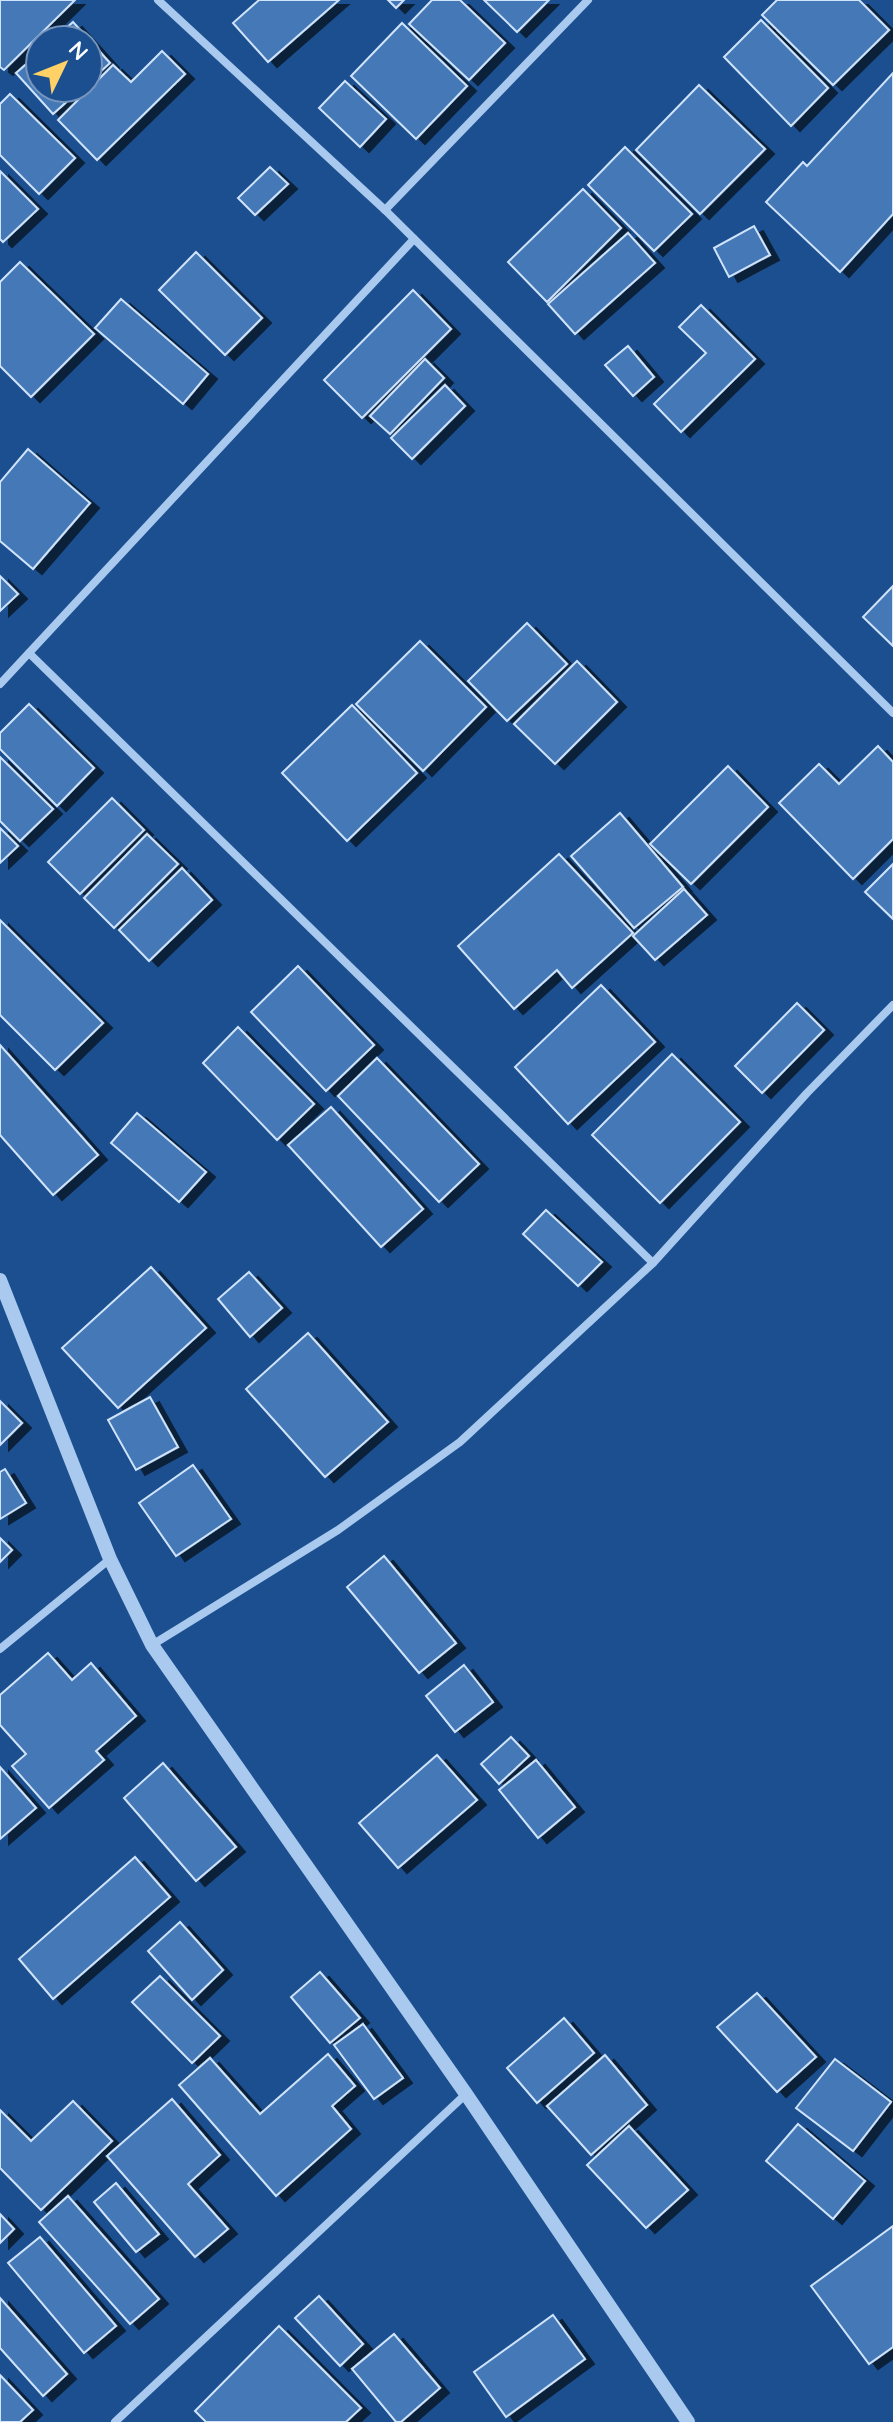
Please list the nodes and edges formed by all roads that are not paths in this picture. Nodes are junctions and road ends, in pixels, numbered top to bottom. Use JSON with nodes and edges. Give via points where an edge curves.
{"nodes":[{"id":1,"x":158,"y":0,"type":"edge"},
{"id":2,"x":588,"y":0,"type":"edge"},
{"id":3,"x":385,"y":210,"type":"junction"},
{"id":4,"x":414,"y":239,"type":"junction"},
{"id":5,"x":29,"y":653,"type":"junction"},
{"id":6,"x":0,"y":684,"type":"edge"},
{"id":7,"x":893,"y":713,"type":"edge"},
{"id":8,"x":893,"y":1005,"type":"edge"},
{"id":9,"x":653,"y":1263,"type":"junction"},
{"id":10,"x":0,"y":1280,"type":"edge"},
{"id":11,"x":110,"y":1559,"type":"junction"},
{"id":12,"x":152,"y":1645,"type":"junction"},
{"id":13,"x":0,"y":1649,"type":"edge"},
{"id":14,"x":466,"y":2094,"type":"junction"},
{"id":15,"x":115,"y":2422,"type":"edge"},
{"id":16,"x":688,"y":2422,"type":"edge"}],
"edges":[{"from":1,"to":3,"type":"street"},
{"from":2,"to":3,"type":"street"},
{"from":3,"to":4,"type":"street"},
{"from":4,"to":5,"type":"street"},
{"from":4,"to":7,"type":"street"},
{"from":5,"to":6,"type":"street"},
{"from":5,"to":9,"type":"street"},
{"from":8,"to":9,"type":"street"},
{"from":9,"to":12,"type":"street","via":[[460,1442],[338,1530]]},
{"from":10,"to":11,"type":"street"},
{"from":11,"to":12,"type":"street"},
{"from":11,"to":13,"type":"street"},
{"from":12,"to":14,"type":"street"},
{"from":14,"to":15,"type":"street"},
{"from":14,"to":16,"type":"street"}]}
